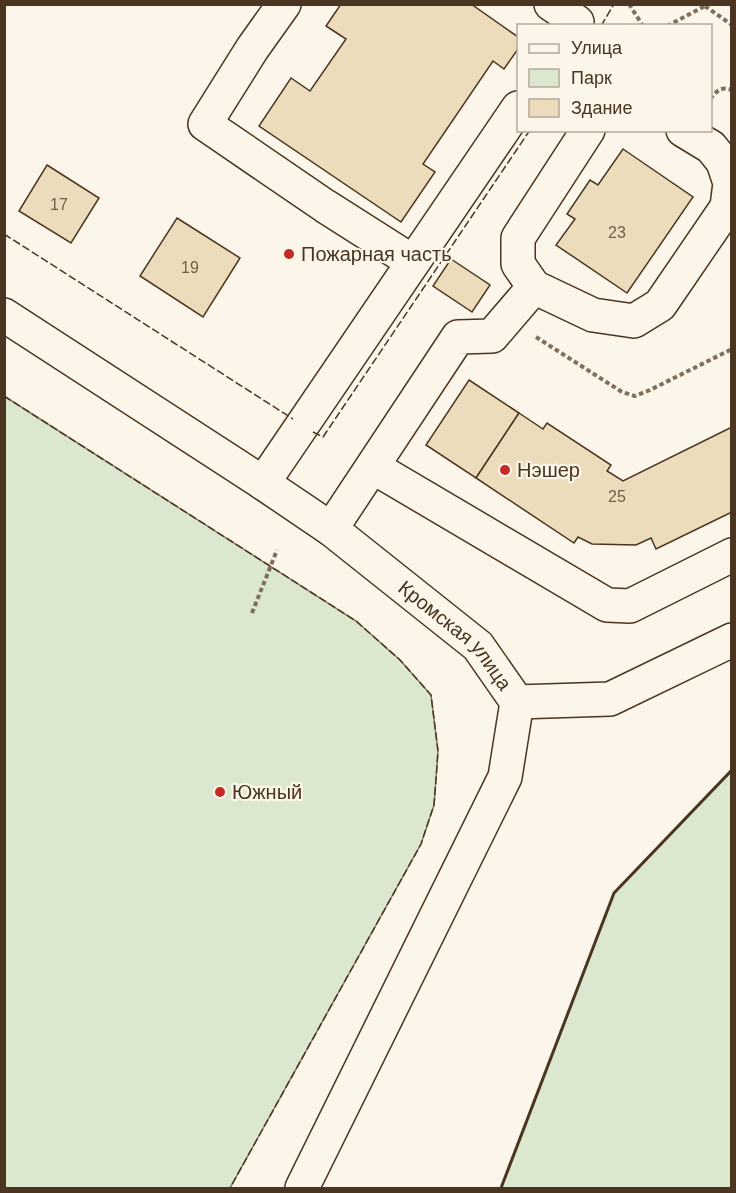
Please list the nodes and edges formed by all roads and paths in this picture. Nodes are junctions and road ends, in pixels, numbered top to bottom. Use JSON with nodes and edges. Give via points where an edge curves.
{"nodes":[{"id":1,"x":284,"y":4,"type":"edge"},
{"id":2,"x":551,"y":4,"type":"edge"},
{"id":3,"x":629,"y":4,"type":"edge"},
{"id":4,"x":704,"y":5,"type":"edge"},
{"id":5,"x":576,"y":24,"type":"edge"},
{"id":6,"x":640,"y":24,"type":"edge"},
{"id":7,"x":671,"y":24,"type":"edge"},
{"id":8,"x":732,"y":25,"type":"edge"},
{"id":9,"x":732,"y":90,"type":"edge"},
{"id":10,"x":712,"y":98,"type":"edge"},
{"id":11,"x":517,"y":111,"type":"edge"},
{"id":12,"x":587,"y":132,"type":"edge"},
{"id":13,"x":686,"y":132,"type":"edge"},
{"id":14,"x":412,"y":262,"type":"junction"},
{"id":15,"x":534,"y":287,"type":"junction"},
{"id":16,"x":4,"y":315,"type":"edge"},
{"id":17,"x":507,"y":319,"type":"junction"},
{"id":18,"x":732,"y":349,"type":"edge"},
{"id":19,"x":373,"y":466,"type":"junction"},
{"id":20,"x":263,"y":483,"type":"junction"},
{"id":21,"x":332,"y":529,"type":"junction"},
{"id":22,"x":277,"y":550,"type":"dead end"},
{"id":23,"x":732,"y":555,"type":"edge"},
{"id":24,"x":252,"y":613,"type":"dead end"},
{"id":25,"x":732,"y":640,"type":"edge"},
{"id":26,"x":517,"y":702,"type":"junction"},
{"id":27,"x":302,"y":1188,"type":"edge"}],
"edges":[{"from":1,"to":14,"type":"street","via":[[205,124]]},
{"from":2,"to":5,"type":"street"},
{"from":3,"to":6,"type":"path"},
{"from":4,"to":7,"type":"path"},
{"from":4,"to":8,"type":"path"},
{"from":9,"to":10,"type":"path","via":[[717,90]]},
{"from":11,"to":14,"type":"street"},
{"from":12,"to":15,"type":"street","via":[[518,238],[518,264]]},
{"from":13,"to":15,"type":"street","via":[[711,147],[723,162],[730,183],[727,207],[660,305],[634,321],[593,315]]},
{"from":14,"to":20,"type":"street"},
{"from":15,"to":17,"type":"street"},
{"from":16,"to":20,"type":"street","name":"Кромская улица"},
{"from":17,"to":18,"type":"path","via":[[622,392],[635,396]]},
{"from":17,"to":19,"type":"street","via":[[492,336],[458,337]]},
{"from":19,"to":21,"type":"street"},
{"from":19,"to":23,"type":"street","via":[[607,605],[630,606]]},
{"from":20,"to":21,"type":"street","name":"Кромская улица"},
{"from":21,"to":26,"type":"street","name":"Кромская улица","via":[[478,646]]},
{"from":22,"to":24,"type":"path"},
{"from":25,"to":26,"type":"street","via":[[610,699]]},
{"from":26,"to":27,"type":"street","name":"Кромская улица","via":[[505,777]]}]}
